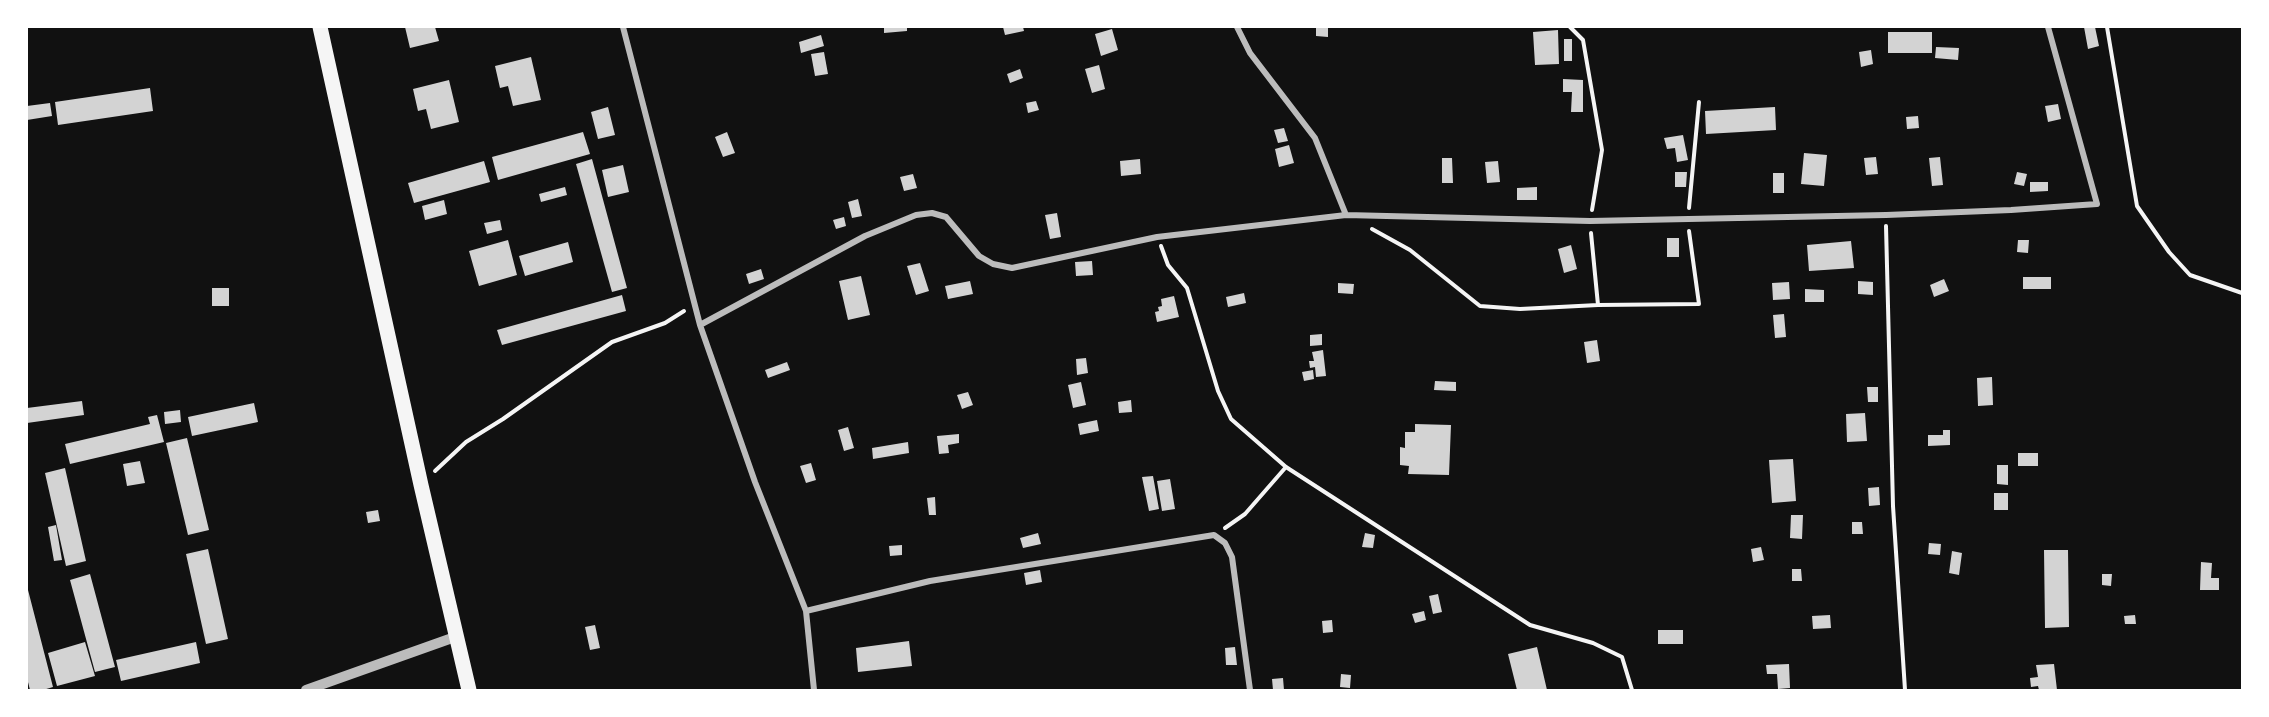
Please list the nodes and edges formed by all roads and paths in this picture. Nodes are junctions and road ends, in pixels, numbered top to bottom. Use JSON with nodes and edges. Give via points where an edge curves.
{"nodes":[{"id":1,"x":320,"y":27,"type":"edge"},
{"id":2,"x":623,"y":27,"type":"edge"},
{"id":3,"x":1237,"y":27,"type":"edge"},
{"id":4,"x":1570,"y":27,"type":"edge"},
{"id":5,"x":2048,"y":27,"type":"edge"},
{"id":6,"x":2107,"y":27,"type":"edge"},
{"id":7,"x":1699,"y":102,"type":"dead end"},
{"id":8,"x":1346,"y":215,"type":"junction"},
{"id":9,"x":1886,"y":215,"type":"junction"},
{"id":10,"x":1688,"y":219,"type":"junction"},
{"id":11,"x":1590,"y":221,"type":"junction"},
{"id":12,"x":1157,"y":237,"type":"junction"},
{"id":13,"x":2242,"y":293,"type":"edge"},
{"id":14,"x":1598,"y":305,"type":"junction"},
{"id":15,"x":700,"y":325,"type":"junction"},
{"id":16,"x":1286,"y":467,"type":"junction"},
{"id":17,"x":421,"y":485,"type":"junction"},
{"id":18,"x":1214,"y":535,"type":"junction"},
{"id":19,"x":806,"y":611,"type":"junction"},
{"id":20,"x":455,"y":637,"type":"junction"},
{"id":21,"x":306,"y":690,"type":"edge"},
{"id":22,"x":469,"y":690,"type":"edge"},
{"id":23,"x":814,"y":690,"type":"edge"},
{"id":24,"x":1250,"y":690,"type":"edge"},
{"id":25,"x":1632,"y":690,"type":"edge"},
{"id":26,"x":1905,"y":690,"type":"edge"}],
"edges":[{"from":1,"to":17,"type":"main road"},
{"from":2,"to":15,"type":"street"},
{"from":3,"to":8,"type":"street","via":[[1250,53],[1315,138]]},
{"from":4,"to":11,"type":"path","via":[[1583,40],[1602,150]]},
{"from":5,"to":9,"type":"street","via":[[2097,204]]},
{"from":6,"to":13,"type":"path","via":[[2137,206],[2190,275]]},
{"from":7,"to":10,"type":"path"},
{"from":8,"to":11,"type":"street"},
{"from":8,"to":12,"type":"street"},
{"from":8,"to":14,"type":"path","via":[[1410,250],[1480,306],[1520,309]]},
{"from":9,"to":10,"type":"street"},
{"from":9,"to":26,"type":"path","via":[[1893,506]]},
{"from":10,"to":11,"type":"street"},
{"from":10,"to":14,"type":"path","via":[[1699,304]]},
{"from":11,"to":14,"type":"path"},
{"from":12,"to":15,"type":"street","via":[[1012,268],[979,256],[946,217],[916,214],[865,236]]},
{"from":12,"to":16,"type":"path","via":[[1168,265],[1187,288],[1218,391],[1231,418]]},
{"from":15,"to":17,"type":"path","via":[[685,310],[664,323],[612,342],[466,442]]},
{"from":15,"to":19,"type":"street"},
{"from":16,"to":18,"type":"path","via":[[1245,514]]},
{"from":16,"to":25,"type":"path","via":[[1530,625],[1593,643],[1622,657]]},
{"from":17,"to":20,"type":"main road"},
{"from":18,"to":19,"type":"street","via":[[930,581]]},
{"from":18,"to":24,"type":"street","via":[[1226,543],[1232,557]]},
{"from":19,"to":23,"type":"street"},
{"from":20,"to":21,"type":"street"},
{"from":20,"to":22,"type":"main road"}]}
